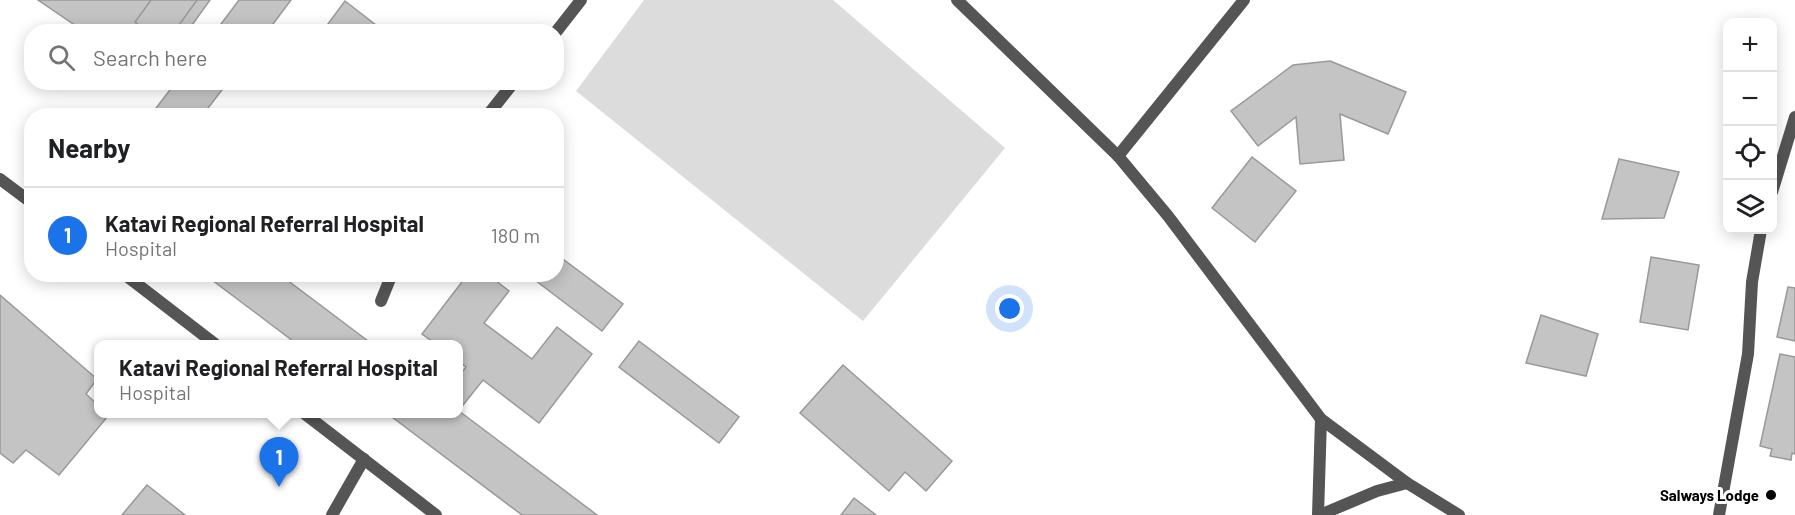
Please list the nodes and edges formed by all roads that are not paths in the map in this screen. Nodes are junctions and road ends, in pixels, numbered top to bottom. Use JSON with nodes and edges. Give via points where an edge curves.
{"nodes":[{"id":1,"x":582,"y":0,"type":"edge"},
{"id":2,"x":957,"y":0,"type":"edge"},
{"id":3,"x":1244,"y":0,"type":"edge"},
{"id":4,"x":562,"y":24,"type":"edge"},
{"id":5,"x":508,"y":90,"type":"edge"},
{"id":6,"x":493,"y":108,"type":"edge"},
{"id":7,"x":1795,"y":117,"type":"edge"},
{"id":8,"x":1118,"y":156,"type":"junction"},
{"id":9,"x":0,"y":179,"type":"edge"},
{"id":10,"x":1777,"y":180,"type":"edge"},
{"id":11,"x":24,"y":197,"type":"edge"},
{"id":12,"x":1760,"y":234,"type":"edge"},
{"id":13,"x":134,"y":282,"type":"edge"},
{"id":14,"x":389,"y":282,"type":"edge"},
{"id":15,"x":381,"y":301,"type":"dead end"},
{"id":16,"x":209,"y":340,"type":"edge"},
{"id":17,"x":309,"y":418,"type":"edge"},
{"id":18,"x":1321,"y":419,"type":"junction"},
{"id":19,"x":364,"y":459,"type":"junction"},
{"id":20,"x":1407,"y":483,"type":"junction"},
{"id":21,"x":332,"y":515,"type":"edge"},
{"id":22,"x":435,"y":515,"type":"edge"},
{"id":23,"x":1319,"y":515,"type":"edge"},
{"id":24,"x":1459,"y":515,"type":"edge"},
{"id":25,"x":1719,"y":515,"type":"edge"}],
"edges":[{"from":1,"to":4,"type":"street"},
{"from":2,"to":8,"type":"street"},
{"from":3,"to":8,"type":"street"},
{"from":5,"to":6,"type":"street"},
{"from":7,"to":10,"type":"street"},
{"from":8,"to":18,"type":"street"},
{"from":9,"to":11,"type":"street"},
{"from":12,"to":25,"type":"street","via":[[1752,282],[1748,354]]},
{"from":13,"to":16,"type":"street"},
{"from":14,"to":15,"type":"street"},
{"from":17,"to":19,"type":"street"},
{"from":18,"to":20,"type":"street"},
{"from":18,"to":23,"type":"street"},
{"from":19,"to":21,"type":"street"},
{"from":19,"to":22,"type":"street"},
{"from":20,"to":23,"type":"street"},
{"from":20,"to":24,"type":"street"}]}
